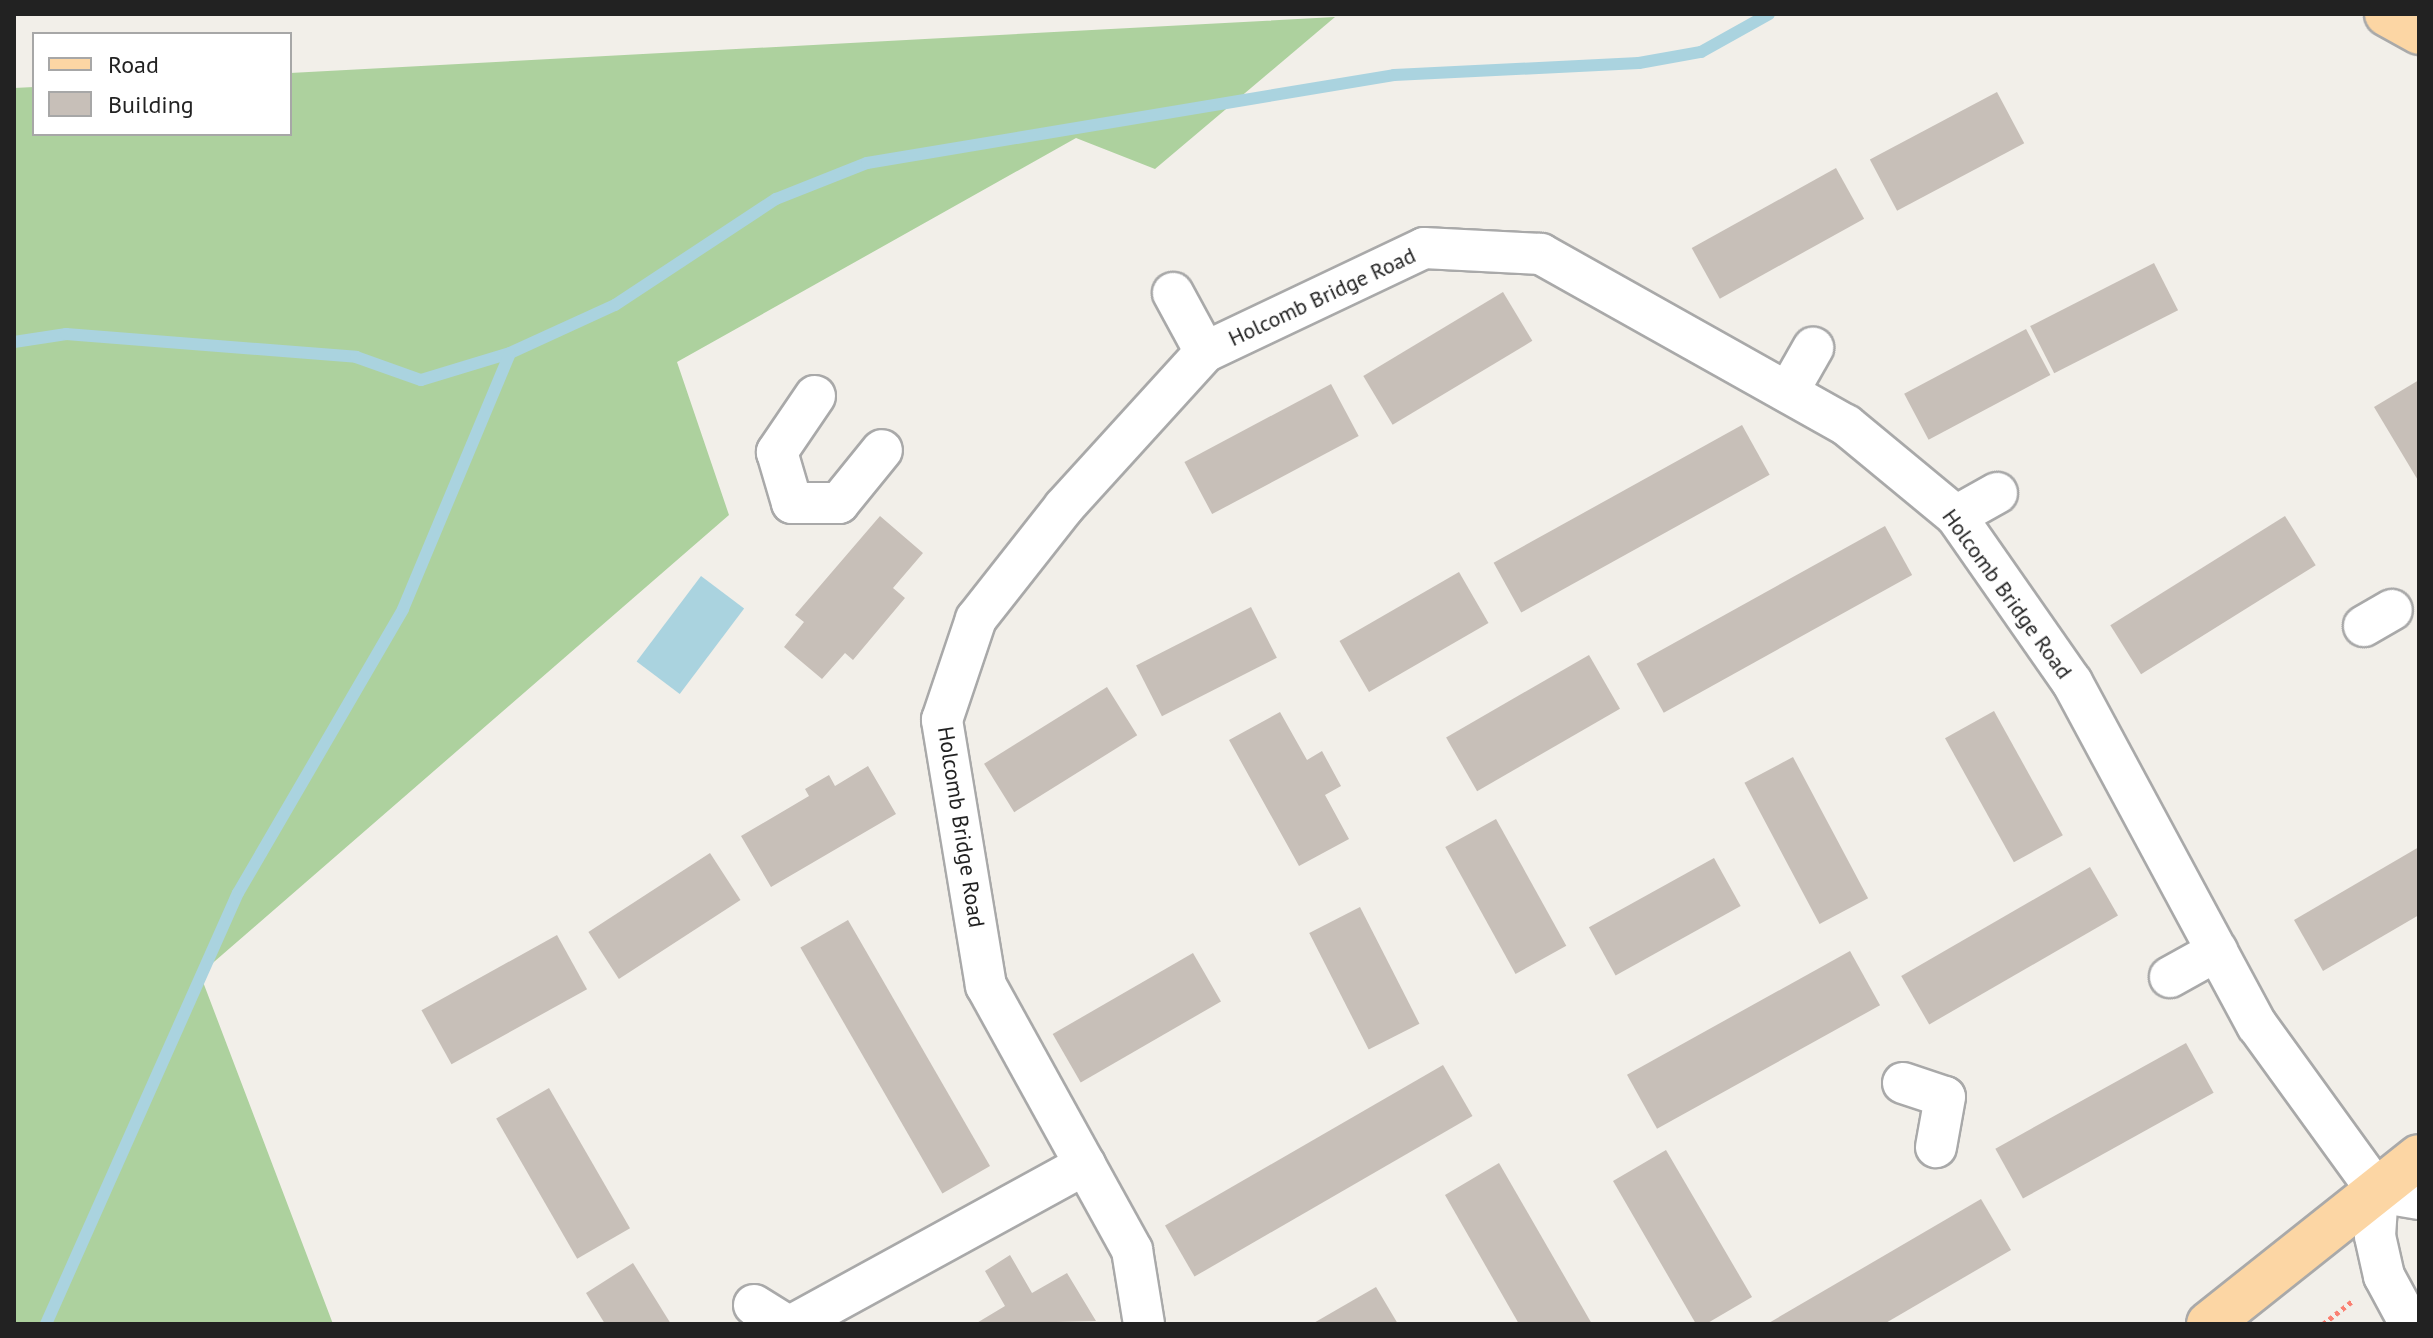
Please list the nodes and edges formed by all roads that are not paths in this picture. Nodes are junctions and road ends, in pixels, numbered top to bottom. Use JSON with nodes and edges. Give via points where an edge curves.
{"nodes":[{"id":1,"x":2387,"y":14,"type":"edge"},
{"id":2,"x":2419,"y":32,"type":"edge"},
{"id":3,"x":1173,"y":293,"type":"dead end"},
{"id":4,"x":1813,"y":348,"type":"dead end"},
{"id":5,"x":1205,"y":352,"type":"junction"},
{"id":6,"x":1788,"y":392,"type":"junction"},
{"id":7,"x":815,"y":396,"type":"dead end"},
{"id":8,"x":882,"y":450,"type":"dead end"},
{"id":9,"x":1997,"y":493,"type":"dead end"},
{"id":10,"x":1956,"y":516,"type":"junction"},
{"id":11,"x":2217,"y":951,"type":"junction"},
{"id":12,"x":2170,"y":977,"type":"dead end"},
{"id":13,"x":1903,"y":1083,"type":"dead end"},
{"id":14,"x":1936,"y":1147,"type":"dead end"},
{"id":15,"x":2419,"y":1157,"type":"edge"},
{"id":16,"x":1085,"y":1165,"type":"junction"},
{"id":17,"x":2399,"y":1195,"type":"edge"},
{"id":18,"x":794,"y":1324,"type":"edge"},
{"id":19,"x":1144,"y":1324,"type":"edge"},
{"id":20,"x":2209,"y":1324,"type":"edge"},
{"id":21,"x":2410,"y":1324,"type":"edge"}],
"edges":[{"from":1,"to":2,"type":"main road"},
{"from":3,"to":5,"type":"street"},
{"from":4,"to":6,"type":"street"},
{"from":5,"to":6,"type":"street","name":"Holcomb Bridge Road","via":[[1424,248],[1541,254]]},
{"from":5,"to":16,"type":"street","name":"Holcomb Bridge Road","via":[[1064,507],[976,619],[942,720],[986,986]]},
{"from":6,"to":10,"type":"street","name":"Holcomb Bridge Road","via":[[1846,425]]},
{"from":7,"to":8,"type":"street","via":[[777,452],[792,503],[839,503]]},
{"from":9,"to":10,"type":"street"},
{"from":10,"to":11,"type":"street","name":"Holcomb Bridge Road","via":[[2072,682]]},
{"from":11,"to":12,"type":"street"},
{"from":11,"to":17,"type":"street","name":"Holcomb Bridge Road","via":[[2257,1025]]},
{"from":13,"to":14,"type":"street","via":[[1945,1097]]},
{"from":15,"to":17,"type":"main road"},
{"from":16,"to":18,"type":"street"},
{"from":16,"to":19,"type":"street","name":"Holcomb Bridge Road","via":[[1132,1250]]},
{"from":17,"to":20,"type":"main road"},
{"from":17,"to":21,"type":"street","via":[[2375,1236],[2384,1276]]}]}
